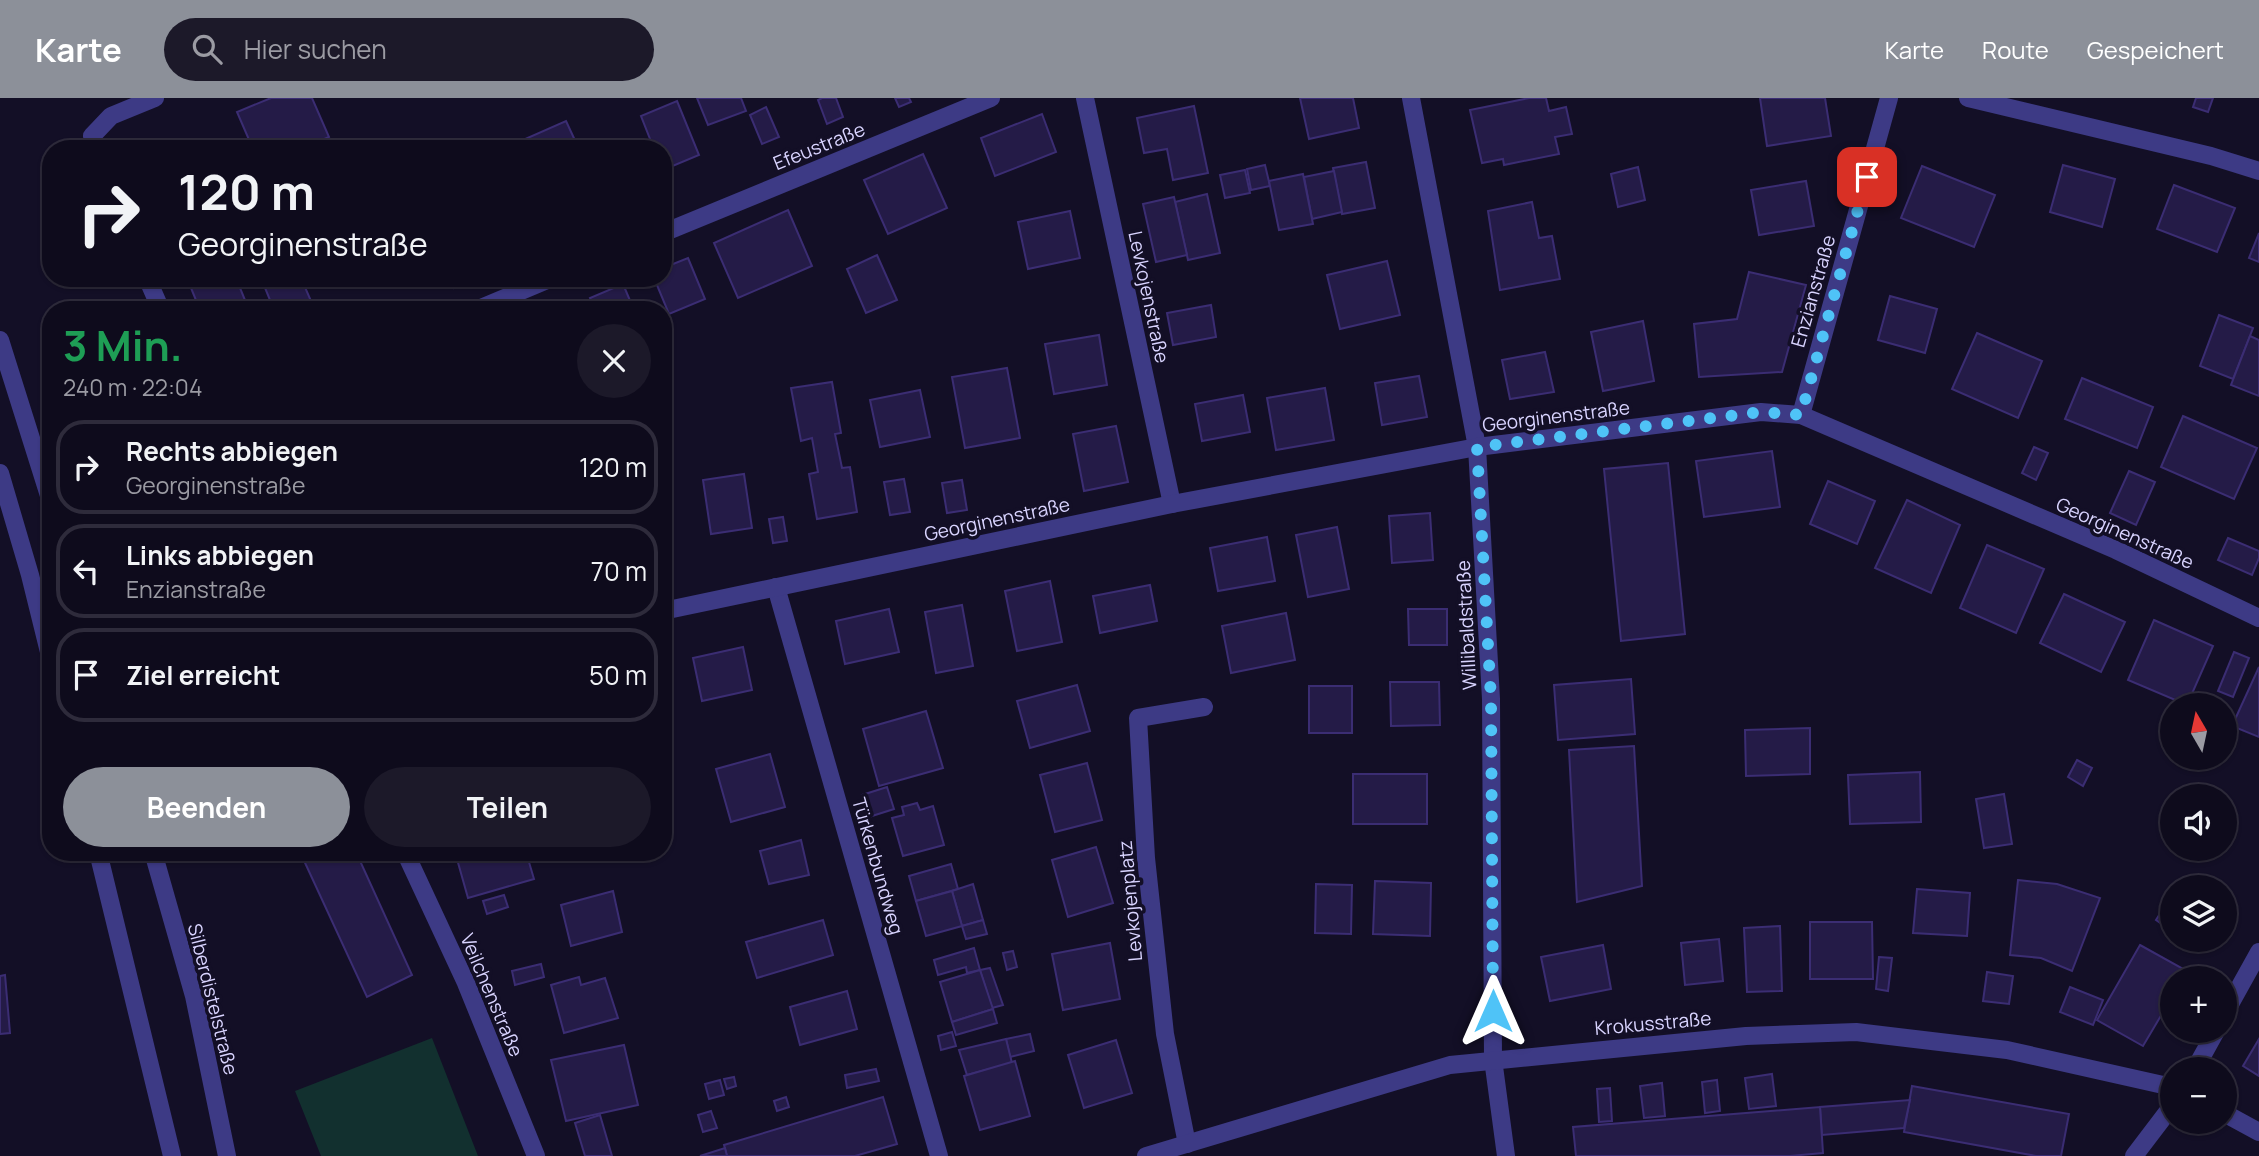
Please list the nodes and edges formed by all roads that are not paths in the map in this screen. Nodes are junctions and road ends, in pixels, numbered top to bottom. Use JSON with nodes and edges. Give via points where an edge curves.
{"nodes":[{"id":1,"x":155,"y":98,"type":"edge"},
{"id":2,"x":991,"y":98,"type":"edge"},
{"id":3,"x":1085,"y":98,"type":"edge"},
{"id":4,"x":1410,"y":98,"type":"edge"},
{"id":5,"x":1889,"y":98,"type":"edge"},
{"id":6,"x":1968,"y":98,"type":"edge"},
{"id":7,"x":93,"y":140,"type":"edge"},
{"id":8,"x":2259,"y":171,"type":"edge"},
{"id":9,"x":672,"y":229,"type":"edge"},
{"id":10,"x":531,"y":287,"type":"edge"},
{"id":11,"x":497,"y":301,"type":"edge"},
{"id":12,"x":0,"y":340,"type":"edge"},
{"id":13,"x":1801,"y":415,"type":"junction"},
{"id":14,"x":1477,"y":447,"type":"junction"},
{"id":15,"x":0,"y":473,"type":"edge"},
{"id":16,"x":42,"y":473,"type":"edge"},
{"id":17,"x":1172,"y":504,"type":"junction"},
{"id":18,"x":776,"y":587,"type":"junction"},
{"id":19,"x":672,"y":609,"type":"edge"},
{"id":20,"x":2259,"y":618,"type":"edge"},
{"id":21,"x":42,"y":624,"type":"edge"},
{"id":22,"x":1204,"y":707,"type":"dead end"},
{"id":23,"x":100,"y":861,"type":"edge"},
{"id":24,"x":156,"y":861,"type":"edge"},
{"id":25,"x":409,"y":861,"type":"edge"},
{"id":26,"x":2259,"y":952,"type":"edge"},
{"id":27,"x":2237,"y":992,"type":"edge"},
{"id":28,"x":1493,"y":1059,"type":"junction"},
{"id":29,"x":2160,"y":1084,"type":"edge"},
{"id":30,"x":2237,"y":1120,"type":"edge"},
{"id":31,"x":2160,"y":1122,"type":"edge"},
{"id":32,"x":2259,"y":1132,"type":"edge"},
{"id":33,"x":1187,"y":1144,"type":"junction"},
{"id":34,"x":172,"y":1156,"type":"edge"},
{"id":35,"x":227,"y":1156,"type":"edge"},
{"id":36,"x":536,"y":1156,"type":"edge"},
{"id":37,"x":939,"y":1156,"type":"edge"},
{"id":38,"x":1146,"y":1156,"type":"edge"},
{"id":39,"x":1506,"y":1156,"type":"edge"},
{"id":40,"x":2134,"y":1156,"type":"edge"}],
"edges":[{"from":1,"to":7,"type":"street","via":[[111,116]]},
{"from":2,"to":9,"type":"street","name":"Efeustraße"},
{"from":3,"to":17,"type":"street","name":"Levkojenstraße"},
{"from":4,"to":14,"type":"street","name":"Willibaldstraße"},
{"from":5,"to":13,"type":"street","name":"Enzianstraße"},
{"from":6,"to":8,"type":"street"},
{"from":10,"to":11,"type":"street"},
{"from":12,"to":16,"type":"street"},
{"from":13,"to":14,"type":"street","name":"Georginenstraße","via":[[1761,412]]},
{"from":13,"to":20,"type":"street","name":"Georginenstraße","via":[[2116,550]]},
{"from":14,"to":17,"type":"street","name":"Georginenstraße"},
{"from":14,"to":28,"type":"street","name":"Willibaldstraße","via":[[1491,699]]},
{"from":15,"to":21,"type":"street"},
{"from":17,"to":18,"type":"street","name":"Georginenstraße"},
{"from":18,"to":19,"type":"street","name":"Georginenstraße"},
{"from":18,"to":37,"type":"street","name":"Türkenbundweg"},
{"from":22,"to":33,"type":"street","name":"Levkojenplatz","via":[[1138,718],[1146,859],[1165,1034]]},
{"from":23,"to":34,"type":"street"},
{"from":24,"to":35,"type":"street","name":"Silberdistelstraße","via":[[194,996]]},
{"from":25,"to":36,"type":"street","name":"Veilchenstraße","via":[[466,983]]},
{"from":26,"to":27,"type":"street"},
{"from":28,"to":29,"type":"street","name":"Krokusstraße","via":[[1746,1036],[1856,1032],[2007,1050]]},
{"from":28,"to":33,"type":"street","name":"Krokusstraße","via":[[1450,1065]]},
{"from":28,"to":39,"type":"street","name":"Willibaldstraße"},
{"from":30,"to":32,"type":"street"},
{"from":31,"to":40,"type":"street"},
{"from":33,"to":38,"type":"street","name":"Krokusstraße"}]}
